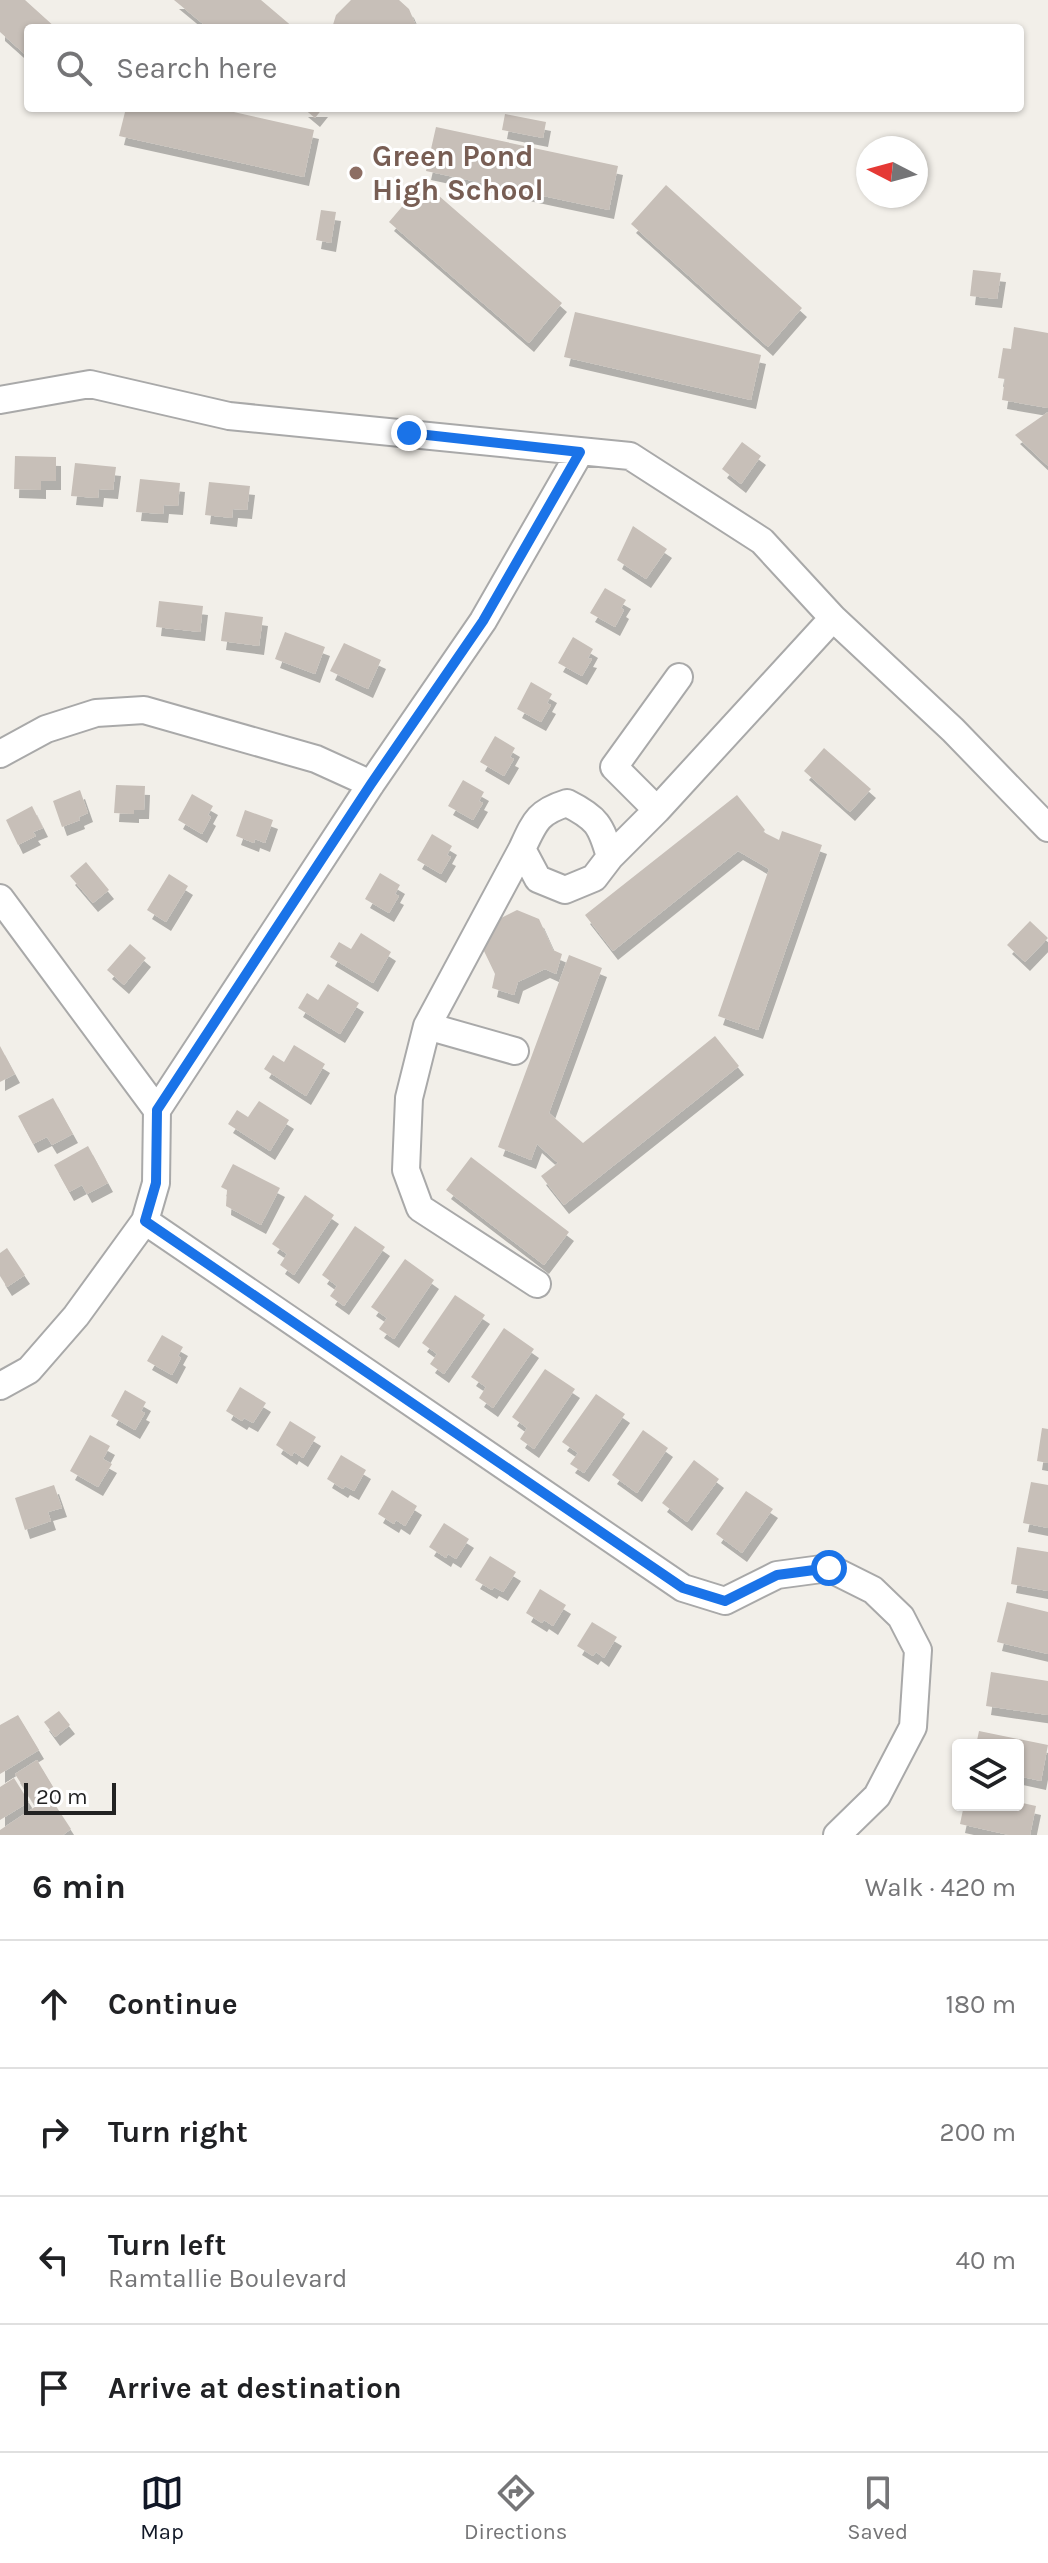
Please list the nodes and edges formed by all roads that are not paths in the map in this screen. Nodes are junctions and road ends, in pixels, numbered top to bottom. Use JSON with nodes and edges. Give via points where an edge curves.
{"nodes":[{"id":1,"x":0,"y":400,"type":"edge"},
{"id":2,"x":580,"y":452,"type":"junction"},
{"id":3,"x":833,"y":618,"type":"junction"},
{"id":4,"x":679,"y":677,"type":"dead end"},
{"id":5,"x":0,"y":754,"type":"edge"},
{"id":6,"x":371,"y":784,"type":"junction"},
{"id":7,"x":657,"y":810,"type":"junction"},
{"id":8,"x":1048,"y":828,"type":"edge"},
{"id":9,"x":522,"y":849,"type":"junction"},
{"id":10,"x":610,"y":857,"type":"junction"},
{"id":11,"x":0,"y":898,"type":"edge"},
{"id":12,"x":427,"y":1026,"type":"junction"},
{"id":13,"x":515,"y":1051,"type":"dead end"},
{"id":14,"x":157,"y":1110,"type":"junction"},
{"id":15,"x":145,"y":1221,"type":"junction"},
{"id":16,"x":537,"y":1284,"type":"dead end"},
{"id":17,"x":0,"y":1386,"type":"edge"},
{"id":18,"x":837,"y":1835,"type":"edge"}],
"edges":[{"from":1,"to":2,"type":"street","via":[[90,384],[229,416]]},
{"from":2,"to":3,"type":"street","via":[[630,456],[762,541]]},
{"from":2,"to":6,"type":"street","via":[[483,621]]},
{"from":3,"to":7,"type":"street"},
{"from":3,"to":8,"type":"street"},
{"from":4,"to":7,"type":"street","via":[[614,767]]},
{"from":5,"to":6,"type":"street","via":[[46,729],[96,713],[144,710],[316,759]]},
{"from":6,"to":14,"type":"street"},
{"from":7,"to":10,"type":"street"},
{"from":9,"to":10,"type":"street","via":[[538,879],[565,890],[594,878]]},
{"from":9,"to":10,"type":"street","via":[[545,810],[567,803],[590,814]]},
{"from":9,"to":12,"type":"street"},
{"from":11,"to":14,"type":"street"},
{"from":12,"to":13,"type":"street"},
{"from":12,"to":16,"type":"street","via":[[409,1098],[406,1170],[420,1208]]},
{"from":14,"to":15,"type":"street","via":[[156,1183]]},
{"from":15,"to":17,"type":"street","via":[[29,1370]]},
{"from":15,"to":18,"type":"street","via":[[683,1588],[725,1601],[777,1575],[829,1568],[873,1590],[901,1617],[918,1650],[913,1727],[877,1796]]}]}
